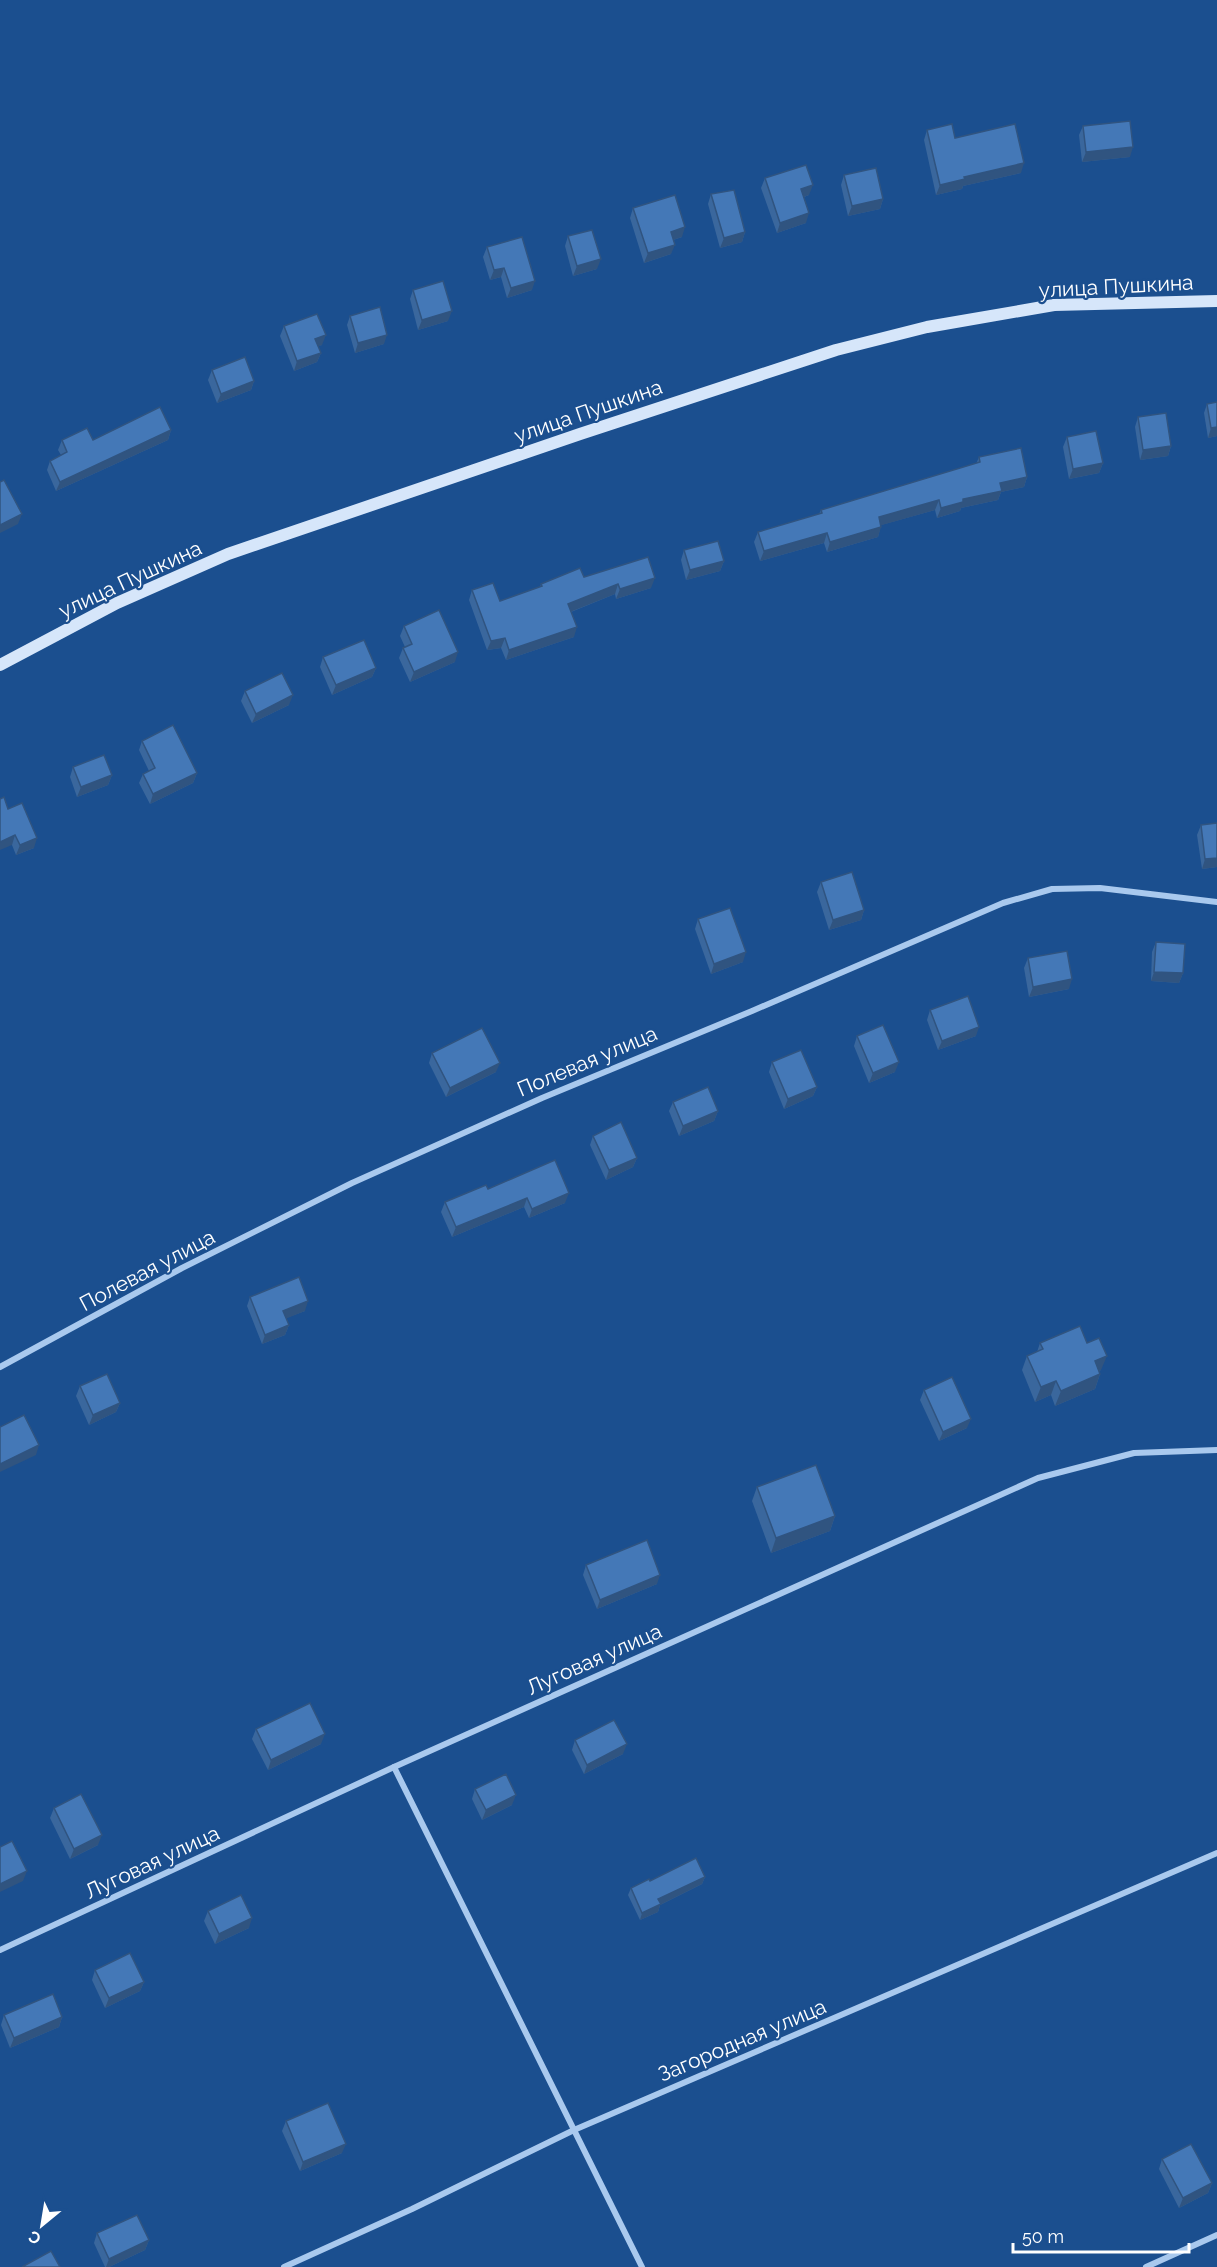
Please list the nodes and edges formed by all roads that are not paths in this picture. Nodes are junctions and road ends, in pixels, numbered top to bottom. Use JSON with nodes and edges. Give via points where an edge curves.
{"nodes":[{"id":1,"x":1217,"y":301,"type":"edge"},
{"id":2,"x":0,"y":665,"type":"edge"},
{"id":3,"x":1217,"y":902,"type":"edge"},
{"id":4,"x":0,"y":1367,"type":"edge"},
{"id":5,"x":1217,"y":1450,"type":"edge"},
{"id":6,"x":394,"y":1767,"type":"junction"},
{"id":7,"x":1217,"y":1853,"type":"edge"},
{"id":8,"x":0,"y":1950,"type":"edge"},
{"id":9,"x":574,"y":2130,"type":"junction"},
{"id":10,"x":1217,"y":2235,"type":"edge"},
{"id":11,"x":284,"y":2267,"type":"edge"},
{"id":12,"x":642,"y":2267,"type":"edge"},
{"id":13,"x":1146,"y":2267,"type":"edge"}],
"edges":[{"from":1,"to":2,"type":"main road","name":"улица Пушкина","via":[[1054,305],[927,327],[836,350],[228,554],[117,603]]},
{"from":3,"to":4,"type":"street","name":"Полевая улица","via":[[1090,888],[1052,888],[1003,903],[542,1098],[352,1183],[182,1268]]},
{"from":5,"to":6,"type":"street","name":"Луговая улица","via":[[1134,1453],[1038,1478]]},
{"from":6,"to":8,"type":"street","name":"Луговая улица"},
{"from":6,"to":9,"type":"street"},
{"from":7,"to":9,"type":"street","name":"Загородная улица"},
{"from":9,"to":11,"type":"street","name":"Загородная улица"},
{"from":9,"to":12,"type":"street"},
{"from":10,"to":13,"type":"street"}]}
